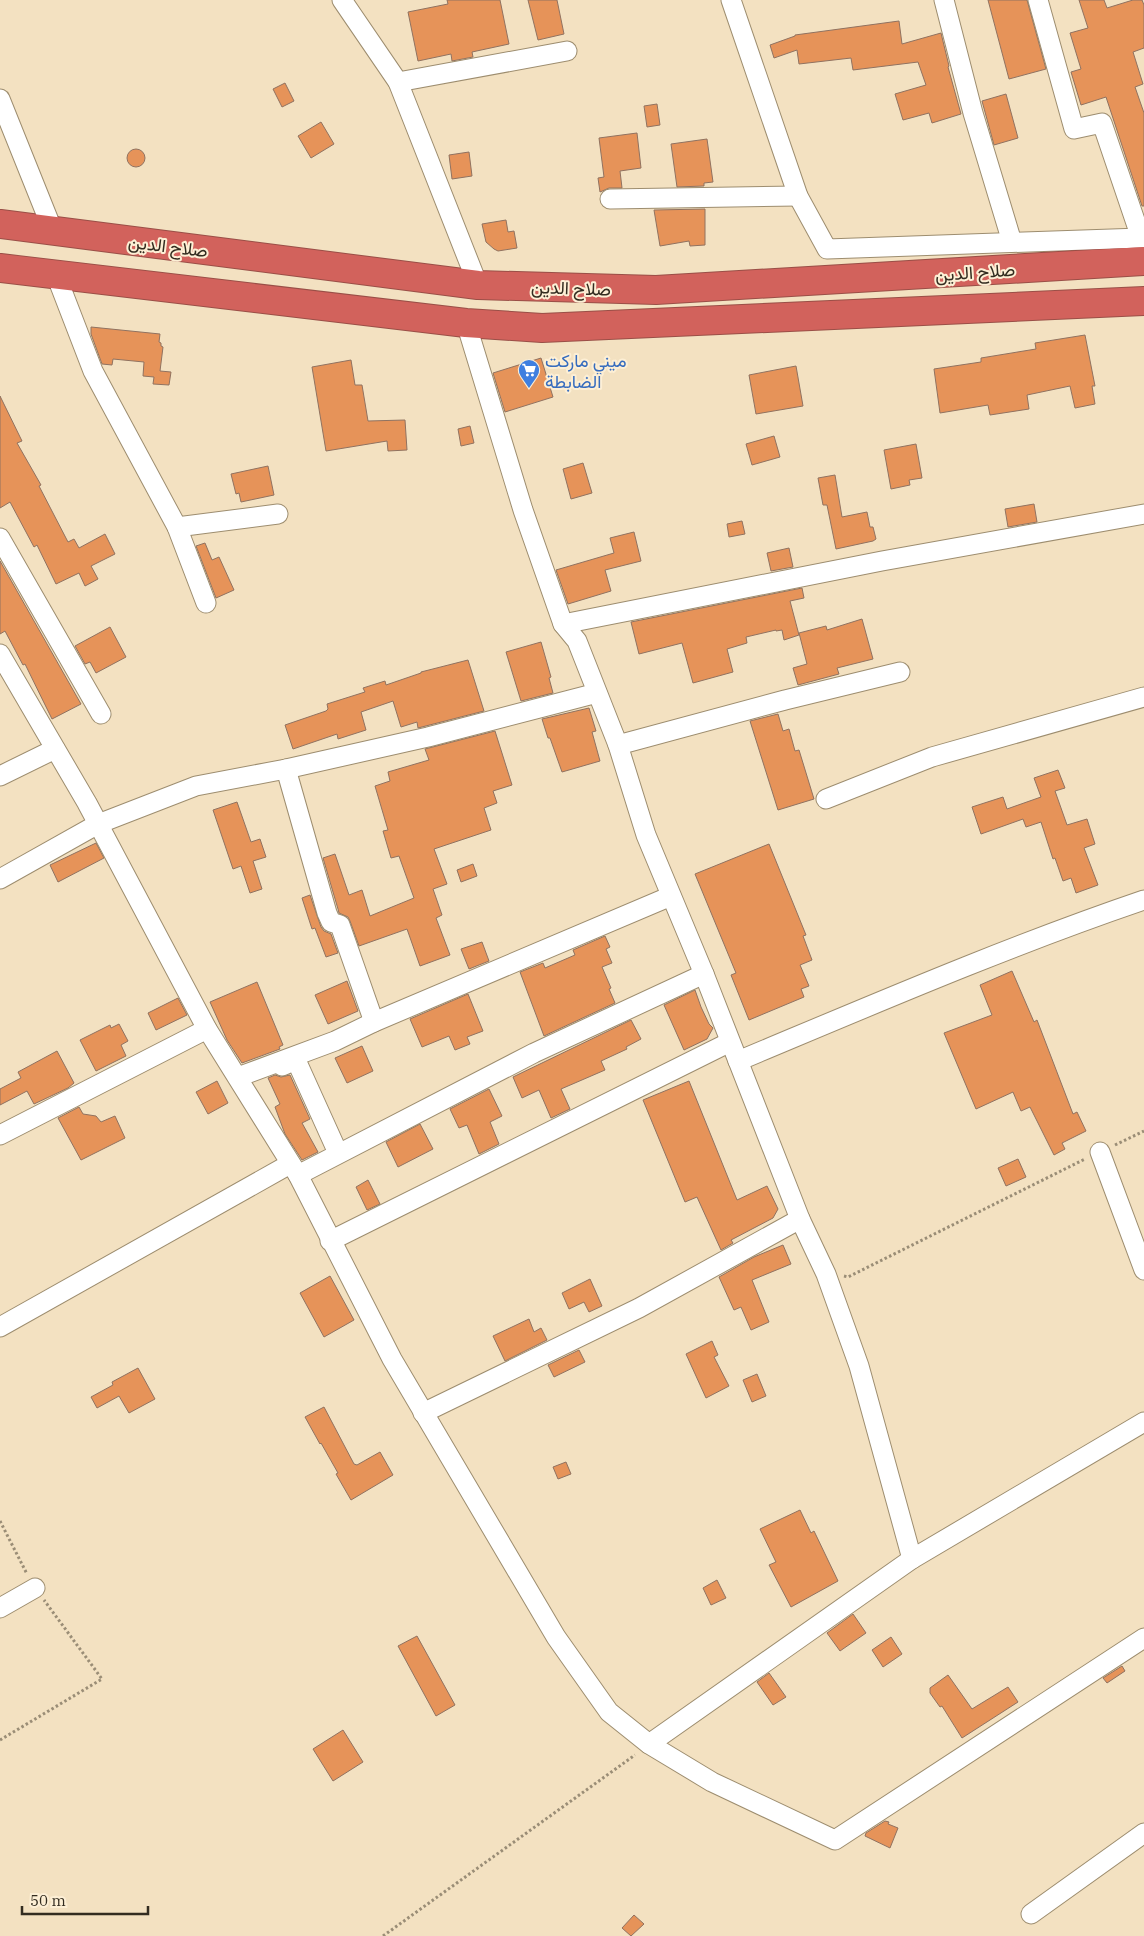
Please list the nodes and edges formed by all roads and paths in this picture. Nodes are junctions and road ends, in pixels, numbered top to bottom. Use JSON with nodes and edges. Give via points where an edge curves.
{"nodes":[{"id":1,"x":342,"y":0,"type":"edge"},
{"id":2,"x":731,"y":0,"type":"edge"},
{"id":3,"x":944,"y":0,"type":"edge"},
{"id":4,"x":1038,"y":0,"type":"edge"},
{"id":5,"x":567,"y":51,"type":"dead end"},
{"id":6,"x":398,"y":82,"type":"junction"},
{"id":7,"x":0,"y":99,"type":"edge"},
{"id":8,"x":798,"y":196,"type":"junction"},
{"id":9,"x":610,"y":200,"type":"dead end"},
{"id":10,"x":0,"y":224,"type":"edge"},
{"id":11,"x":53,"y":231,"type":"junction"},
{"id":12,"x":1012,"y":242,"type":"junction"},
{"id":13,"x":1144,"y":261,"type":"edge"},
{"id":14,"x":0,"y":268,"type":"edge"},
{"id":15,"x":56,"y":275,"type":"junction"},
{"id":16,"x":478,"y":285,"type":"junction"},
{"id":17,"x":1144,"y":301,"type":"edge"},
{"id":18,"x":466,"y":323,"type":"junction"},
{"id":19,"x":278,"y":514,"type":"dead end"},
{"id":20,"x":1144,"y":514,"type":"edge"},
{"id":21,"x":176,"y":528,"type":"junction"},
{"id":22,"x":0,"y":538,"type":"edge"},
{"id":23,"x":206,"y":603,"type":"dead end"},
{"id":24,"x":563,"y":624,"type":"junction"},
{"id":25,"x":0,"y":654,"type":"edge"},
{"id":26,"x":900,"y":672,"type":"dead end"},
{"id":27,"x":597,"y":693,"type":"junction"},
{"id":28,"x":1144,"y":697,"type":"edge"},
{"id":29,"x":101,"y":714,"type":"dead end"},
{"id":30,"x":618,"y":745,"type":"junction"},
{"id":31,"x":55,"y":748,"type":"junction"},
{"id":32,"x":286,"y":769,"type":"junction"},
{"id":33,"x":0,"y":776,"type":"edge"},
{"id":34,"x":826,"y":799,"type":"dead end"},
{"id":35,"x":98,"y":824,"type":"junction"},
{"id":36,"x":0,"y":879,"type":"edge"},
{"id":37,"x":671,"y":896,"type":"junction"},
{"id":38,"x":1144,"y":900,"type":"edge"},
{"id":39,"x":704,"y":974,"type":"junction"},
{"id":40,"x":374,"y":1022,"type":"junction"},
{"id":41,"x":207,"y":1029,"type":"junction"},
{"id":42,"x":730,"y":1042,"type":"junction"},
{"id":43,"x":738,"y":1061,"type":"junction"},
{"id":44,"x":239,"y":1080,"type":"junction"},
{"id":45,"x":1144,"y":1131,"type":"edge"},
{"id":46,"x":0,"y":1135,"type":"edge"},
{"id":47,"x":1100,"y":1152,"type":"junction"},
{"id":48,"x":338,"y":1153,"type":"junction"},
{"id":49,"x":294,"y":1169,"type":"junction"},
{"id":50,"x":800,"y":1219,"type":"junction"},
{"id":51,"x":330,"y":1241,"type":"junction"},
{"id":52,"x":1144,"y":1270,"type":"edge"},
{"id":53,"x":826,"y":1274,"type":"junction"},
{"id":54,"x":0,"y":1327,"type":"edge"},
{"id":55,"x":423,"y":1413,"type":"junction"},
{"id":56,"x":1144,"y":1422,"type":"edge"},
{"id":57,"x":0,"y":1521,"type":"edge"},
{"id":58,"x":912,"y":1559,"type":"junction"},
{"id":59,"x":34,"y":1588,"type":"junction"},
{"id":60,"x":0,"y":1608,"type":"edge"},
{"id":61,"x":1144,"y":1638,"type":"edge"},
{"id":62,"x":0,"y":1740,"type":"edge"},
{"id":63,"x":649,"y":1744,"type":"junction"},
{"id":64,"x":1144,"y":1833,"type":"edge"},
{"id":65,"x":1031,"y":1914,"type":"dead end"},
{"id":66,"x":383,"y":1936,"type":"edge"}],
"edges":[{"from":1,"to":6,"type":"street"},
{"from":2,"to":8,"type":"street"},
{"from":3,"to":12,"type":"street","via":[[973,113]]},
{"from":4,"to":12,"type":"street","via":[[1074,128],[1102,123],[1140,238]]},
{"from":5,"to":6,"type":"street"},
{"from":6,"to":16,"type":"street"},
{"from":7,"to":11,"type":"street"},
{"from":8,"to":9,"type":"street"},
{"from":8,"to":12,"type":"street","via":[[827,249]]},
{"from":10,"to":11,"type":"highway","name":"صلاح الدين"},
{"from":11,"to":16,"type":"highway","name":"صلاح الدين"},
{"from":13,"to":16,"type":"highway","name":"صلاح الدين","via":[[656,290]]},
{"from":14,"to":15,"type":"highway","name":"صلاح الدين"},
{"from":15,"to":18,"type":"highway","name":"صلاح الدين"},
{"from":15,"to":21,"type":"street","via":[[93,371]]},
{"from":17,"to":18,"type":"highway","name":"صلاح الدين","via":[[542,328]]},
{"from":18,"to":24,"type":"street","via":[[523,510]]},
{"from":19,"to":21,"type":"street"},
{"from":20,"to":24,"type":"street","via":[[882,561]]},
{"from":21,"to":23,"type":"street"},
{"from":22,"to":29,"type":"street"},
{"from":24,"to":27,"type":"street","via":[[577,641]]},
{"from":25,"to":31,"type":"street"},
{"from":26,"to":30,"type":"street"},
{"from":27,"to":30,"type":"street"},
{"from":27,"to":32,"type":"street","via":[[428,737]]},
{"from":28,"to":34,"type":"street","via":[[932,757]]},
{"from":30,"to":37,"type":"street","via":[[646,836]]},
{"from":31,"to":33,"type":"street"},
{"from":31,"to":35,"type":"street"},
{"from":32,"to":35,"type":"street","via":[[196,786]]},
{"from":32,"to":40,"type":"street","via":[[327,913],[331,922],[340,925]]},
{"from":35,"to":36,"type":"street"},
{"from":35,"to":41,"type":"street"},
{"from":37,"to":39,"type":"street"},
{"from":37,"to":40,"type":"street"},
{"from":38,"to":43,"type":"street","via":[[962,968]]},
{"from":39,"to":42,"type":"street"},
{"from":39,"to":48,"type":"street","via":[[534,1053]]},
{"from":40,"to":44,"type":"street"},
{"from":41,"to":44,"type":"street"},
{"from":41,"to":46,"type":"street"},
{"from":42,"to":43,"type":"street"},
{"from":42,"to":51,"type":"street"},
{"from":43,"to":50,"type":"street"},
{"from":44,"to":48,"type":"street","via":[[296,1060]]},
{"from":44,"to":49,"type":"street"},
{"from":45,"to":47,"type":"path"},
{"from":47,"to":52,"type":"street"},
{"from":47,"to":53,"type":"path","via":[[848,1277]]},
{"from":48,"to":49,"type":"street"},
{"from":49,"to":51,"type":"street"},
{"from":49,"to":54,"type":"street"},
{"from":50,"to":53,"type":"street"},
{"from":50,"to":55,"type":"street","via":[[639,1308]]},
{"from":51,"to":55,"type":"street"},
{"from":53,"to":58,"type":"street","via":[[859,1366]]},
{"from":55,"to":63,"type":"street","via":[[556,1637],[609,1712]]},
{"from":56,"to":58,"type":"street"},
{"from":57,"to":59,"type":"path"},
{"from":58,"to":63,"type":"street"},
{"from":59,"to":60,"type":"street"},
{"from":59,"to":62,"type":"path","via":[[102,1679]]},
{"from":61,"to":63,"type":"street","via":[[835,1840],[712,1782]]},
{"from":63,"to":66,"type":"path"},
{"from":64,"to":65,"type":"street"}]}
